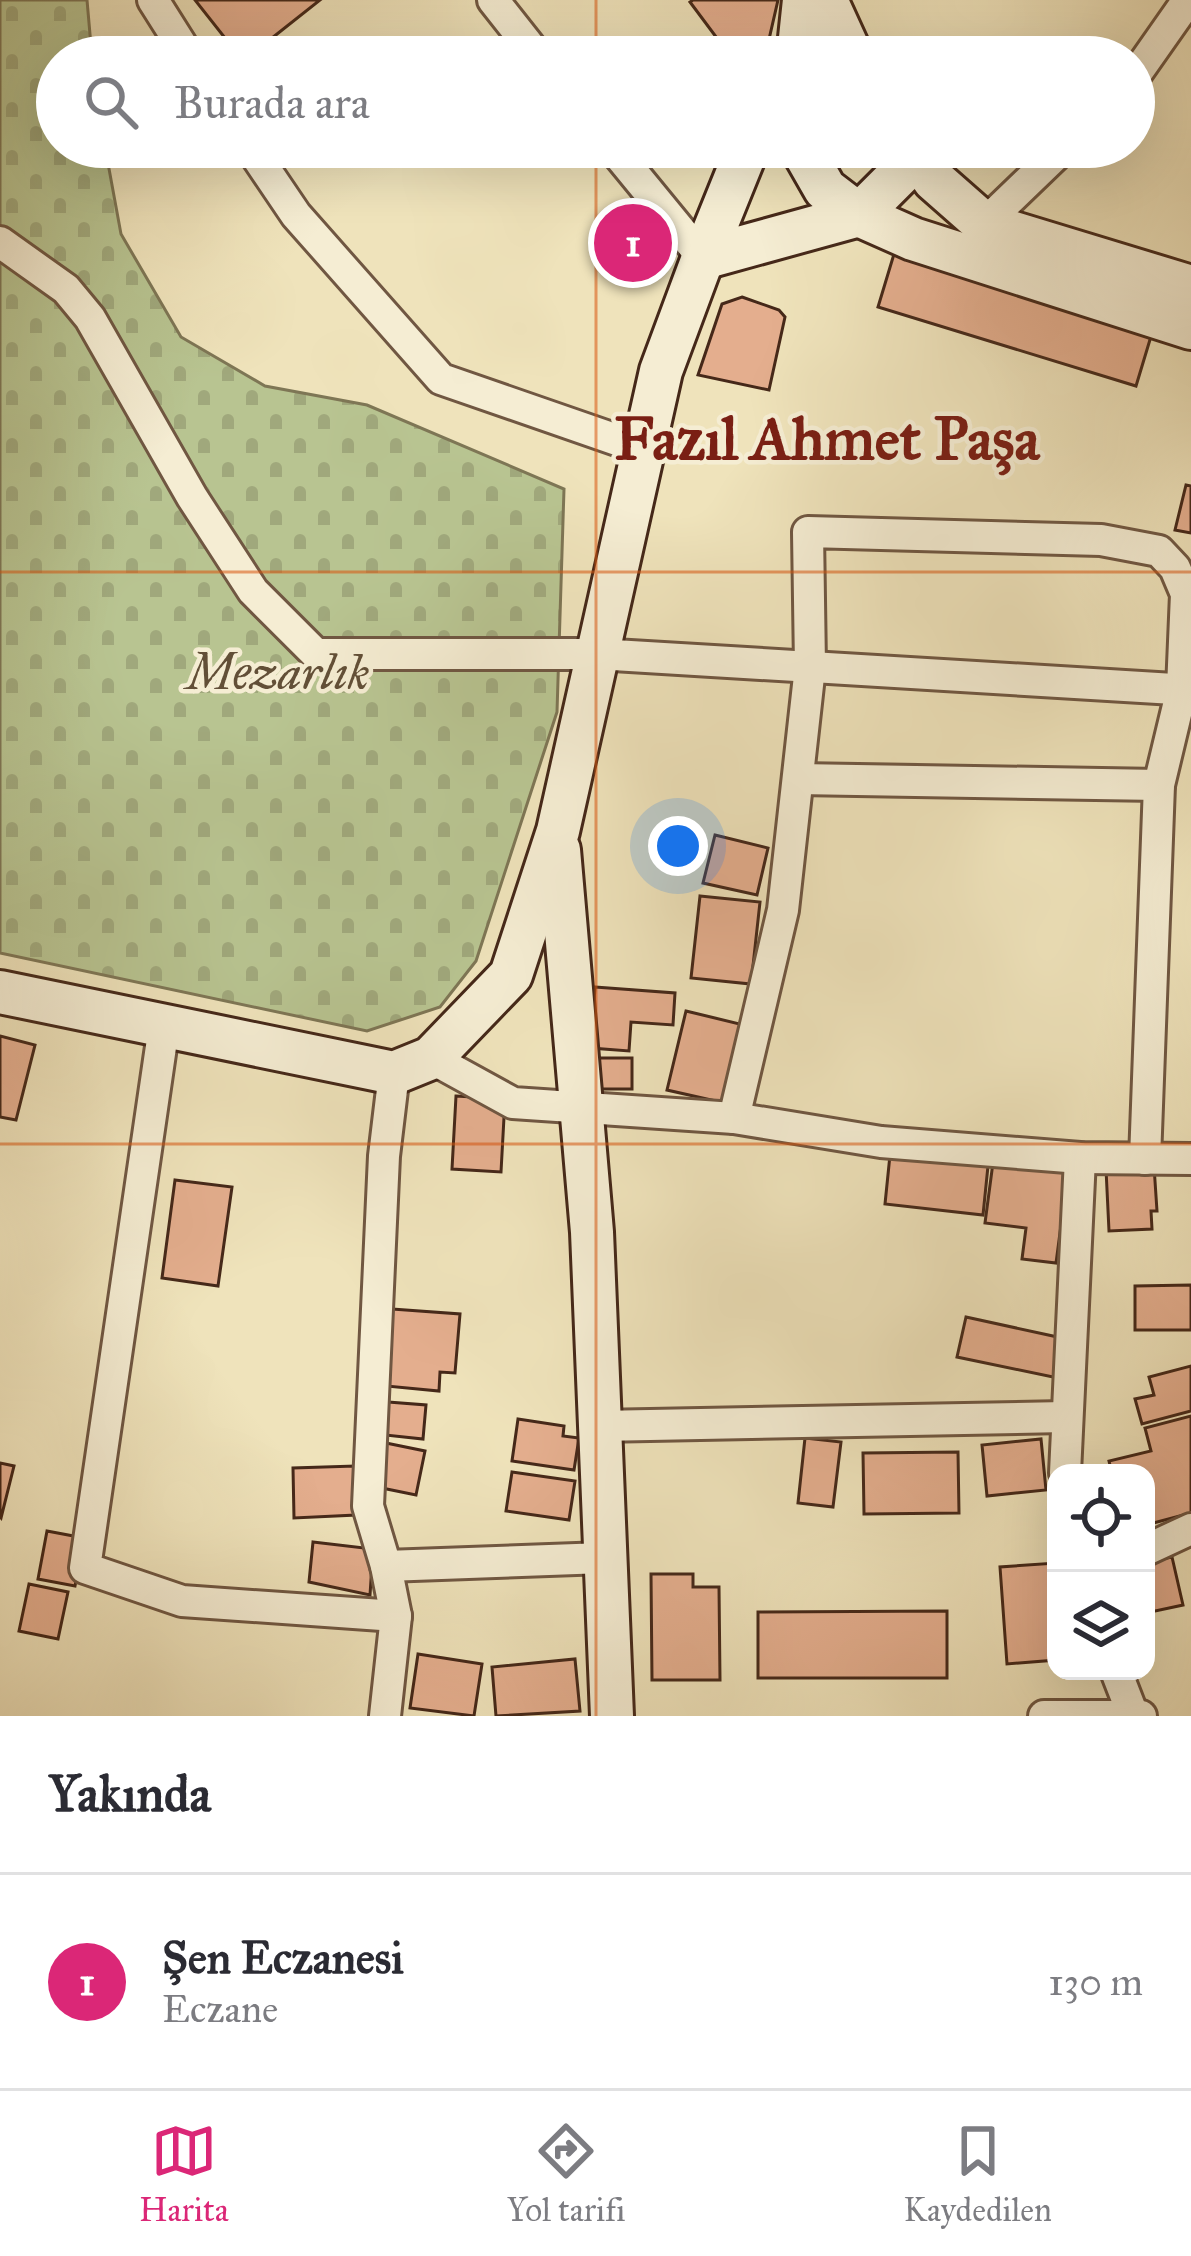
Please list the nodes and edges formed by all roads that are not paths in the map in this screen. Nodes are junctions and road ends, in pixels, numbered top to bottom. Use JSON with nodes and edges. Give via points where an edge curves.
{"nodes":[{"id":1,"x":153,"y":0,"type":"edge"},
{"id":2,"x":494,"y":0,"type":"edge"},
{"id":3,"x":804,"y":0,"type":"edge"},
{"id":4,"x":826,"y":0,"type":"edge"},
{"id":5,"x":1188,"y":0,"type":"edge"},
{"id":6,"x":176,"y":36,"type":"edge"},
{"id":7,"x":522,"y":36,"type":"edge"},
{"id":8,"x":800,"y":36,"type":"edge"},
{"id":9,"x":842,"y":36,"type":"edge"},
{"id":10,"x":1155,"y":47,"type":"edge"},
{"id":11,"x":264,"y":168,"type":"edge"},
{"id":12,"x":629,"y":168,"type":"edge"},
{"id":13,"x":739,"y":168,"type":"edge"},
{"id":14,"x":813,"y":168,"type":"edge"},
{"id":15,"x":900,"y":168,"type":"edge"},
{"id":16,"x":925,"y":168,"type":"edge"},
{"id":17,"x":1042,"y":168,"type":"edge"},
{"id":18,"x":859,"y":215,"type":"junction"},
{"id":19,"x":984,"y":224,"type":"junction"},
{"id":20,"x":0,"y":242,"type":"edge"},
{"id":21,"x":704,"y":258,"type":"junction"},
{"id":22,"x":1191,"y":287,"type":"edge"},
{"id":23,"x":1191,"y":328,"type":"edge"},
{"id":24,"x":643,"y":449,"type":"junction"},
{"id":25,"x":597,"y":654,"type":"junction"},
{"id":26,"x":810,"y":667,"type":"junction"},
{"id":27,"x":1187,"y":689,"type":"edge"},
{"id":28,"x":798,"y":779,"type":"junction"},
{"id":29,"x":1159,"y":785,"type":"junction"},
{"id":30,"x":558,"y":830,"type":"junction"},
{"id":31,"x":0,"y":992,"type":"edge"},
{"id":32,"x":164,"y":1026,"type":"junction"},
{"id":33,"x":412,"y":1065,"type":"junction"},
{"id":34,"x":581,"y":1105,"type":"junction"},
{"id":35,"x":734,"y":1118,"type":"junction"},
{"id":36,"x":1080,"y":1158,"type":"junction"},
{"id":37,"x":1145,"y":1159,"type":"junction"},
{"id":38,"x":1191,"y":1160,"type":"edge"},
{"id":39,"x":1065,"y":1417,"type":"junction"},
{"id":40,"x":599,"y":1426,"type":"junction"},
{"id":41,"x":1065,"y":1464,"type":"edge"},
{"id":42,"x":1191,"y":1529,"type":"edge"},
{"id":43,"x":1155,"y":1546,"type":"edge"},
{"id":44,"x":604,"y":1558,"type":"junction"},
{"id":45,"x":386,"y":1566,"type":"junction"},
{"id":46,"x":396,"y":1616,"type":"junction"},
{"id":47,"x":1120,"y":1680,"type":"edge"},
{"id":48,"x":1137,"y":1715,"type":"edge"},
{"id":49,"x":385,"y":1716,"type":"edge"},
{"id":50,"x":613,"y":1716,"type":"edge"},
{"id":51,"x":1045,"y":1716,"type":"edge"}],
"edges":[{"from":1,"to":6,"type":"street"},
{"from":2,"to":7,"type":"street"},
{"from":3,"to":8,"type":"street"},
{"from":4,"to":9,"type":"street"},
{"from":5,"to":10,"type":"street"},
{"from":11,"to":24,"type":"street","via":[[441,379]]},
{"from":12,"to":21,"type":"street"},
{"from":13,"to":21,"type":"street"},
{"from":14,"to":18,"type":"street","via":[[826,190]]},
{"from":15,"to":18,"type":"street"},
{"from":16,"to":19,"type":"street"},
{"from":17,"to":19,"type":"street"},
{"from":18,"to":21,"type":"street"},
{"from":18,"to":23,"type":"street"},
{"from":19,"to":22,"type":"street"},
{"from":20,"to":25,"type":"street","via":[[90,317],[254,591],[316,654]]},
{"from":21,"to":24,"type":"street","via":[[661,371]]},
{"from":24,"to":25,"type":"street"},
{"from":25,"to":26,"type":"street"},
{"from":25,"to":30,"type":"street"},
{"from":26,"to":27,"type":"street"},
{"from":26,"to":27,"type":"street","via":[[808,532],[1101,540],[1160,551],[1175,568],[1186,594]]},
{"from":26,"to":28,"type":"street"},
{"from":27,"to":29,"type":"street"},
{"from":28,"to":29,"type":"street"},
{"from":28,"to":35,"type":"street","via":[[783,910]]},
{"from":29,"to":37,"type":"street"},
{"from":30,"to":33,"type":"street","via":[[511,975]]},
{"from":30,"to":34,"type":"street"},
{"from":31,"to":32,"type":"street"},
{"from":32,"to":33,"type":"street"},
{"from":32,"to":46,"type":"street","via":[[85,1568],[182,1601]]},
{"from":33,"to":34,"type":"street","via":[[513,1103]]},
{"from":33,"to":45,"type":"street","via":[[384,1156],[368,1506]]},
{"from":34,"to":35,"type":"street"},
{"from":34,"to":40,"type":"street"},
{"from":35,"to":36,"type":"street","via":[[881,1142]]},
{"from":36,"to":37,"type":"street"},
{"from":36,"to":39,"type":"street"},
{"from":37,"to":38,"type":"street"},
{"from":39,"to":40,"type":"street"},
{"from":39,"to":41,"type":"street"},
{"from":40,"to":44,"type":"street"},
{"from":42,"to":43,"type":"street"},
{"from":44,"to":45,"type":"street"},
{"from":44,"to":50,"type":"street"},
{"from":45,"to":46,"type":"street"},
{"from":46,"to":49,"type":"street"},
{"from":47,"to":48,"type":"street"},
{"from":48,"to":51,"type":"street"}]}
